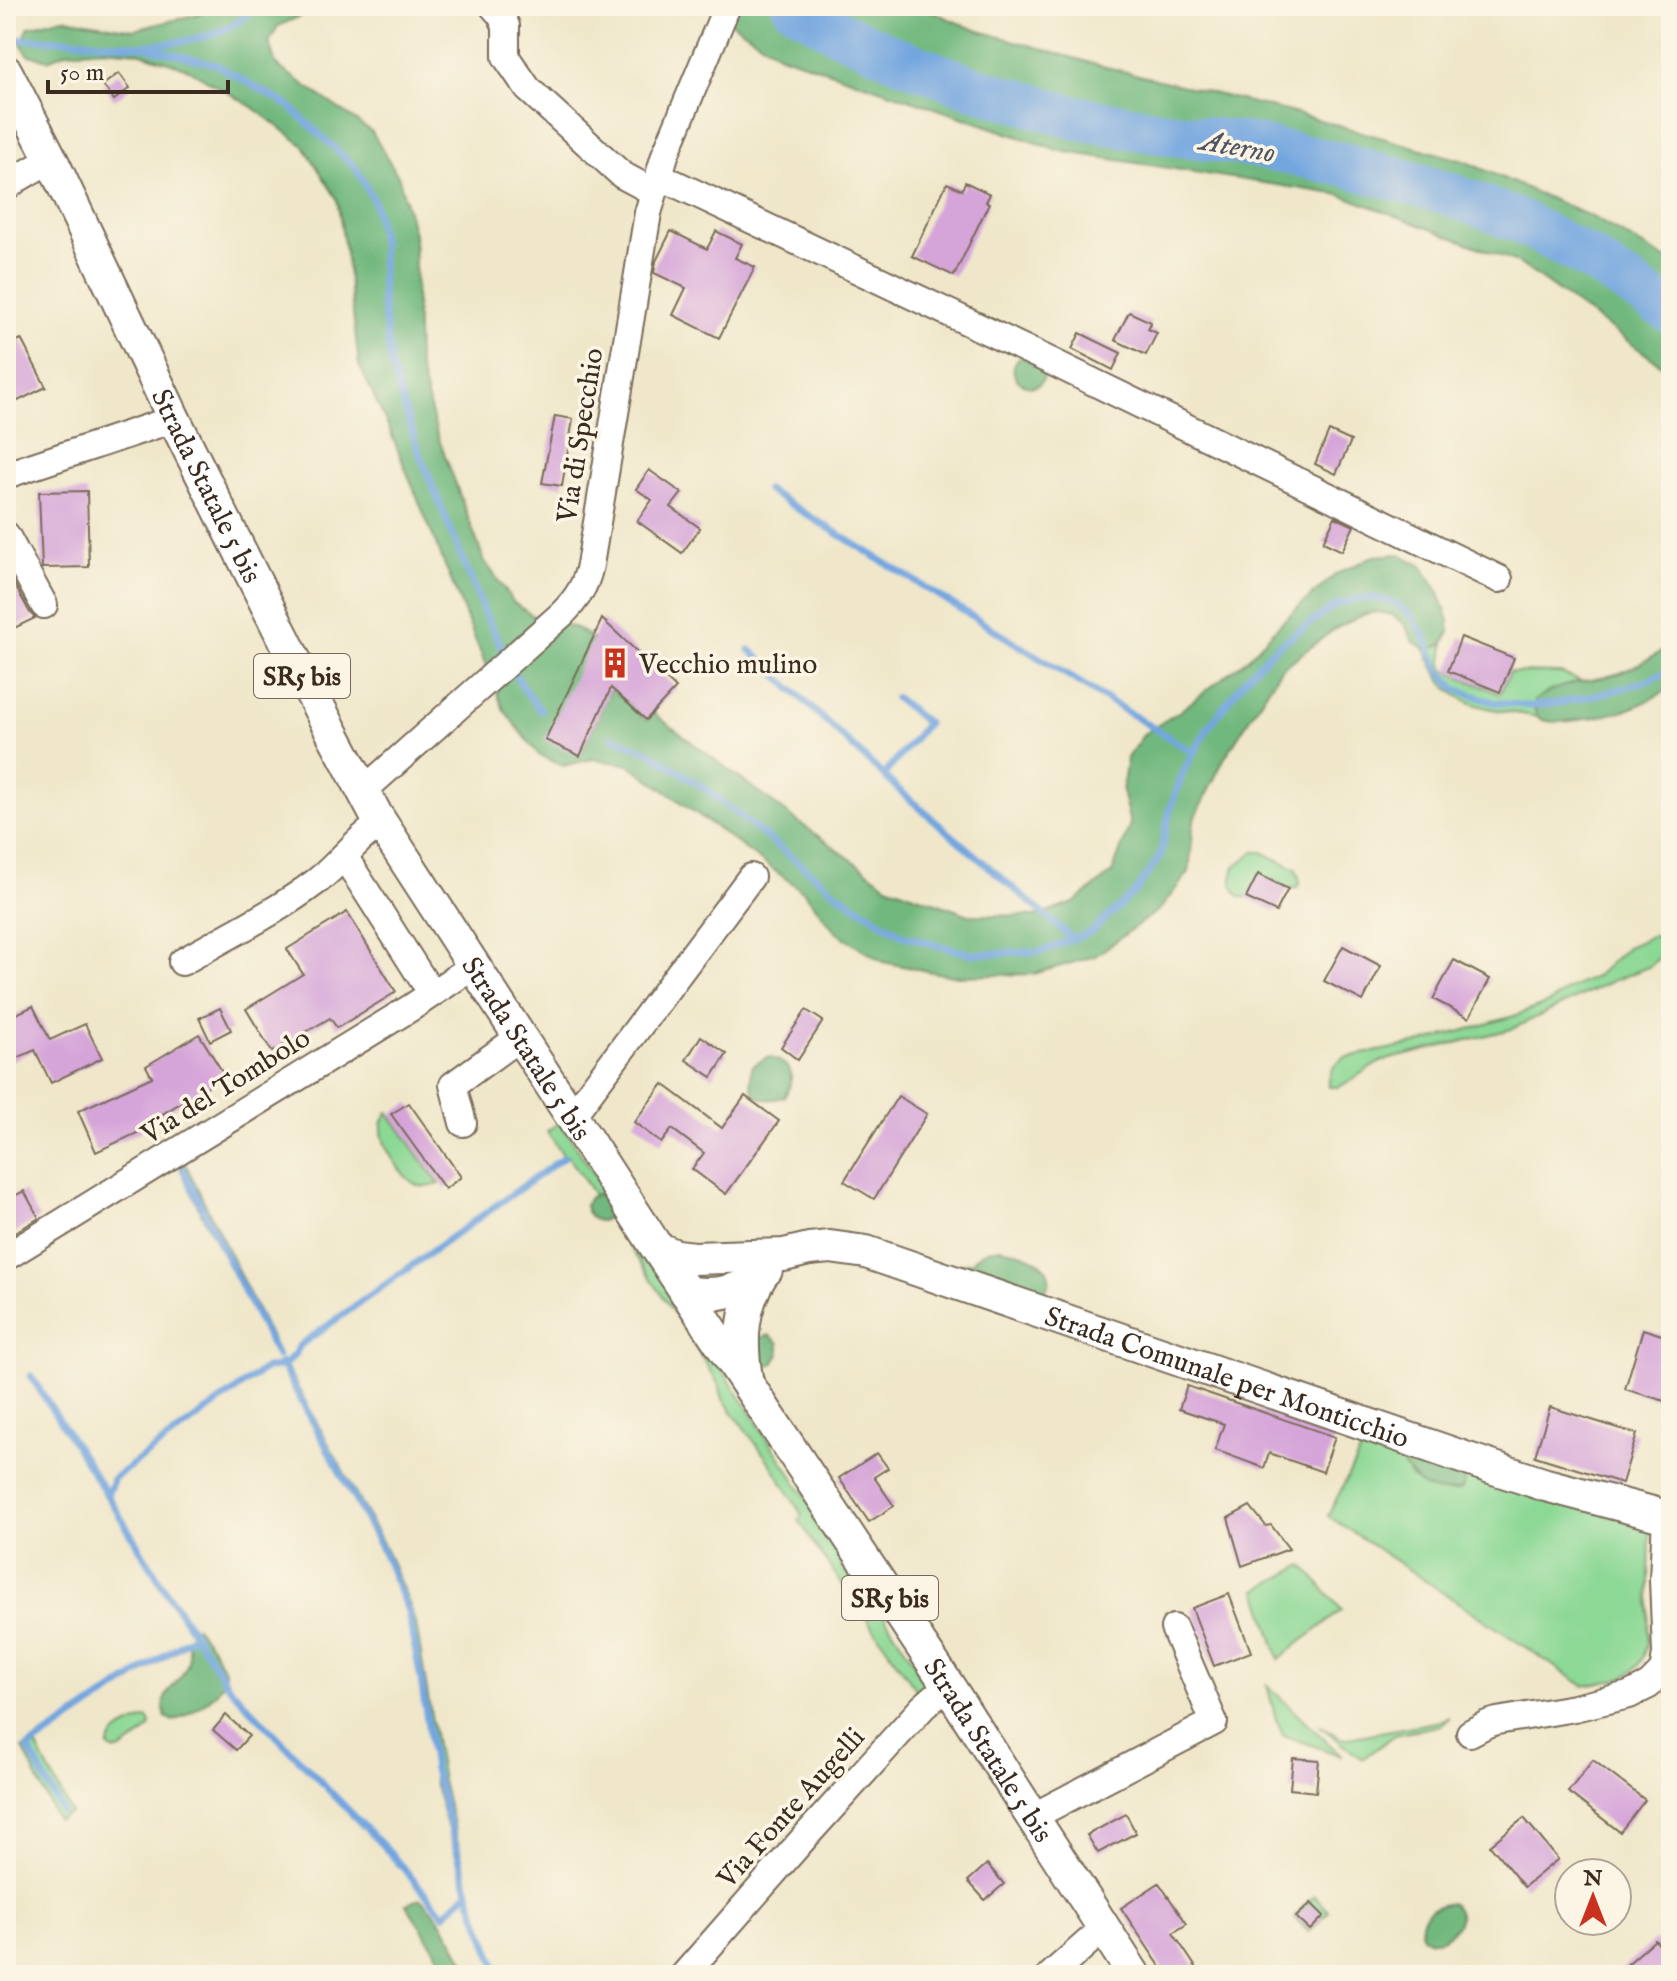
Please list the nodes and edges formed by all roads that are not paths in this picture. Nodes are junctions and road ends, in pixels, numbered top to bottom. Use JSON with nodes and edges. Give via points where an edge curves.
{"nodes":[{"id":1,"x":493,"y":6,"type":"edge"},
{"id":2,"x":727,"y":6,"type":"edge"},
{"id":3,"x":6,"y":72,"type":"edge"},
{"id":4,"x":51,"y":159,"type":"junction"},
{"id":5,"x":656,"y":184,"type":"junction"},
{"id":6,"x":6,"y":188,"type":"edge"},
{"id":7,"x":174,"y":419,"type":"junction"},
{"id":8,"x":6,"y":475,"type":"edge"},
{"id":9,"x":6,"y":535,"type":"edge"},
{"id":10,"x":1499,"y":579,"type":"dead end"},
{"id":11,"x":44,"y":605,"type":"dead end"},
{"id":12,"x":363,"y":791,"type":"junction"},
{"id":13,"x":382,"y":823,"type":"junction"},
{"id":14,"x":344,"y":856,"type":"junction"},
{"id":15,"x":751,"y":877,"type":"dead end"},
{"id":16,"x":182,"y":962,"type":"dead end"},
{"id":17,"x":475,"y":965,"type":"junction"},
{"id":18,"x":423,"y":980,"type":"dead end"},
{"id":19,"x":521,"y":1036,"type":"junction"},
{"id":20,"x":572,"y":1116,"type":"junction"},
{"id":21,"x":463,"y":1123,"type":"dead end"},
{"id":22,"x":657,"y":1248,"type":"junction"},
{"id":23,"x":6,"y":1257,"type":"edge"},
{"id":24,"x":761,"y":1262,"type":"junction"},
{"id":25,"x":686,"y":1292,"type":"junction"},
{"id":26,"x":746,"y":1382,"type":"junction"},
{"id":27,"x":1668,"y":1517,"type":"edge"},
{"id":28,"x":1174,"y":1628,"type":"dead end"},
{"id":29,"x":949,"y":1687,"type":"junction"},
{"id":30,"x":1470,"y":1733,"type":"dead end"},
{"id":31,"x":1032,"y":1817,"type":"junction"},
{"id":32,"x":1104,"y":1928,"type":"junction"},
{"id":33,"x":684,"y":1975,"type":"edge"},
{"id":34,"x":1051,"y":1975,"type":"edge"},
{"id":35,"x":1134,"y":1975,"type":"edge"}],
"edges":[{"from":1,"to":5,"type":"street","via":[[506,26],[506,57],[528,89],[622,175]]},
{"from":2,"to":5,"type":"street","name":"Via di Specchio"},
{"from":3,"to":4,"type":"main road","name":"Strada Statale 5 bis","number":"SR5 bis"},
{"from":4,"to":6,"type":"street"},
{"from":4,"to":7,"type":"main road","name":"Strada Statale 5 bis","number":"SR5 bis"},
{"from":5,"to":10,"type":"street","via":[[1044,358]]},
{"from":5,"to":12,"type":"street","name":"Via di Specchio","via":[[583,588],[562,614]]},
{"from":7,"to":8,"type":"street"},
{"from":7,"to":12,"type":"main road","name":"Strada Statale 5 bis","number":"SR5 bis"},
{"from":9,"to":11,"type":"street"},
{"from":12,"to":13,"type":"main road","name":"Strada Statale 5 bis","number":"SR5 bis"},
{"from":13,"to":14,"type":"street"},
{"from":13,"to":17,"type":"main road","name":"Strada Statale 5 bis","number":"SR5 bis"},
{"from":14,"to":16,"type":"street","via":[[296,897]]},
{"from":14,"to":18,"type":"street"},
{"from":15,"to":20,"type":"street"},
{"from":17,"to":19,"type":"main road","name":"Strada Statale 5 bis","number":"SR5 bis"},
{"from":17,"to":23,"type":"street","name":"Via del Tombolo"},
{"from":19,"to":20,"type":"main road","name":"Strada Statale 5 bis","number":"SR5 bis"},
{"from":19,"to":21,"type":"street","via":[[453,1085]]},
{"from":20,"to":22,"type":"main road","name":"Strada Statale 5 bis","number":"SR5 bis"},
{"from":22,"to":24,"type":"main road","name":"Strada Comunale per Monticchio","via":[[683,1257]]},
{"from":22,"to":25,"type":"main road","name":"Strada Statale 5 bis","number":"SR5 bis"},
{"from":24,"to":25,"type":"main road","name":"Strada Comunale per Monticchio","via":[[716,1262],[700,1270]]},
{"from":24,"to":26,"type":"main road","via":[[744,1317]]},
{"from":24,"to":27,"type":"main road","name":"Strada Comunale per Monticchio","via":[[830,1247],[881,1256],[1491,1467]]},
{"from":25,"to":26,"type":"main road","name":"Strada Statale 5 bis","number":"SR5 bis"},
{"from":26,"to":29,"type":"main road","name":"Strada Statale 5 bis","number":"SR5 bis"},
{"from":27,"to":30,"type":"street","via":[[1663,1580],[1666,1653],[1655,1679],[1629,1695],[1497,1721]]},
{"from":28,"to":31,"type":"street","via":[[1214,1722]]},
{"from":29,"to":31,"type":"main road","name":"Strada Statale 5 bis","number":"SR5 bis"},
{"from":29,"to":33,"type":"street","name":"Via Fonte Augelli","via":[[923,1707]]},
{"from":31,"to":32,"type":"main road","name":"Strada Statale 5 bis","number":"SR5 bis"},
{"from":32,"to":34,"type":"street"},
{"from":32,"to":35,"type":"main road","name":"Strada Statale 5 bis","number":"SR5 bis"}]}
